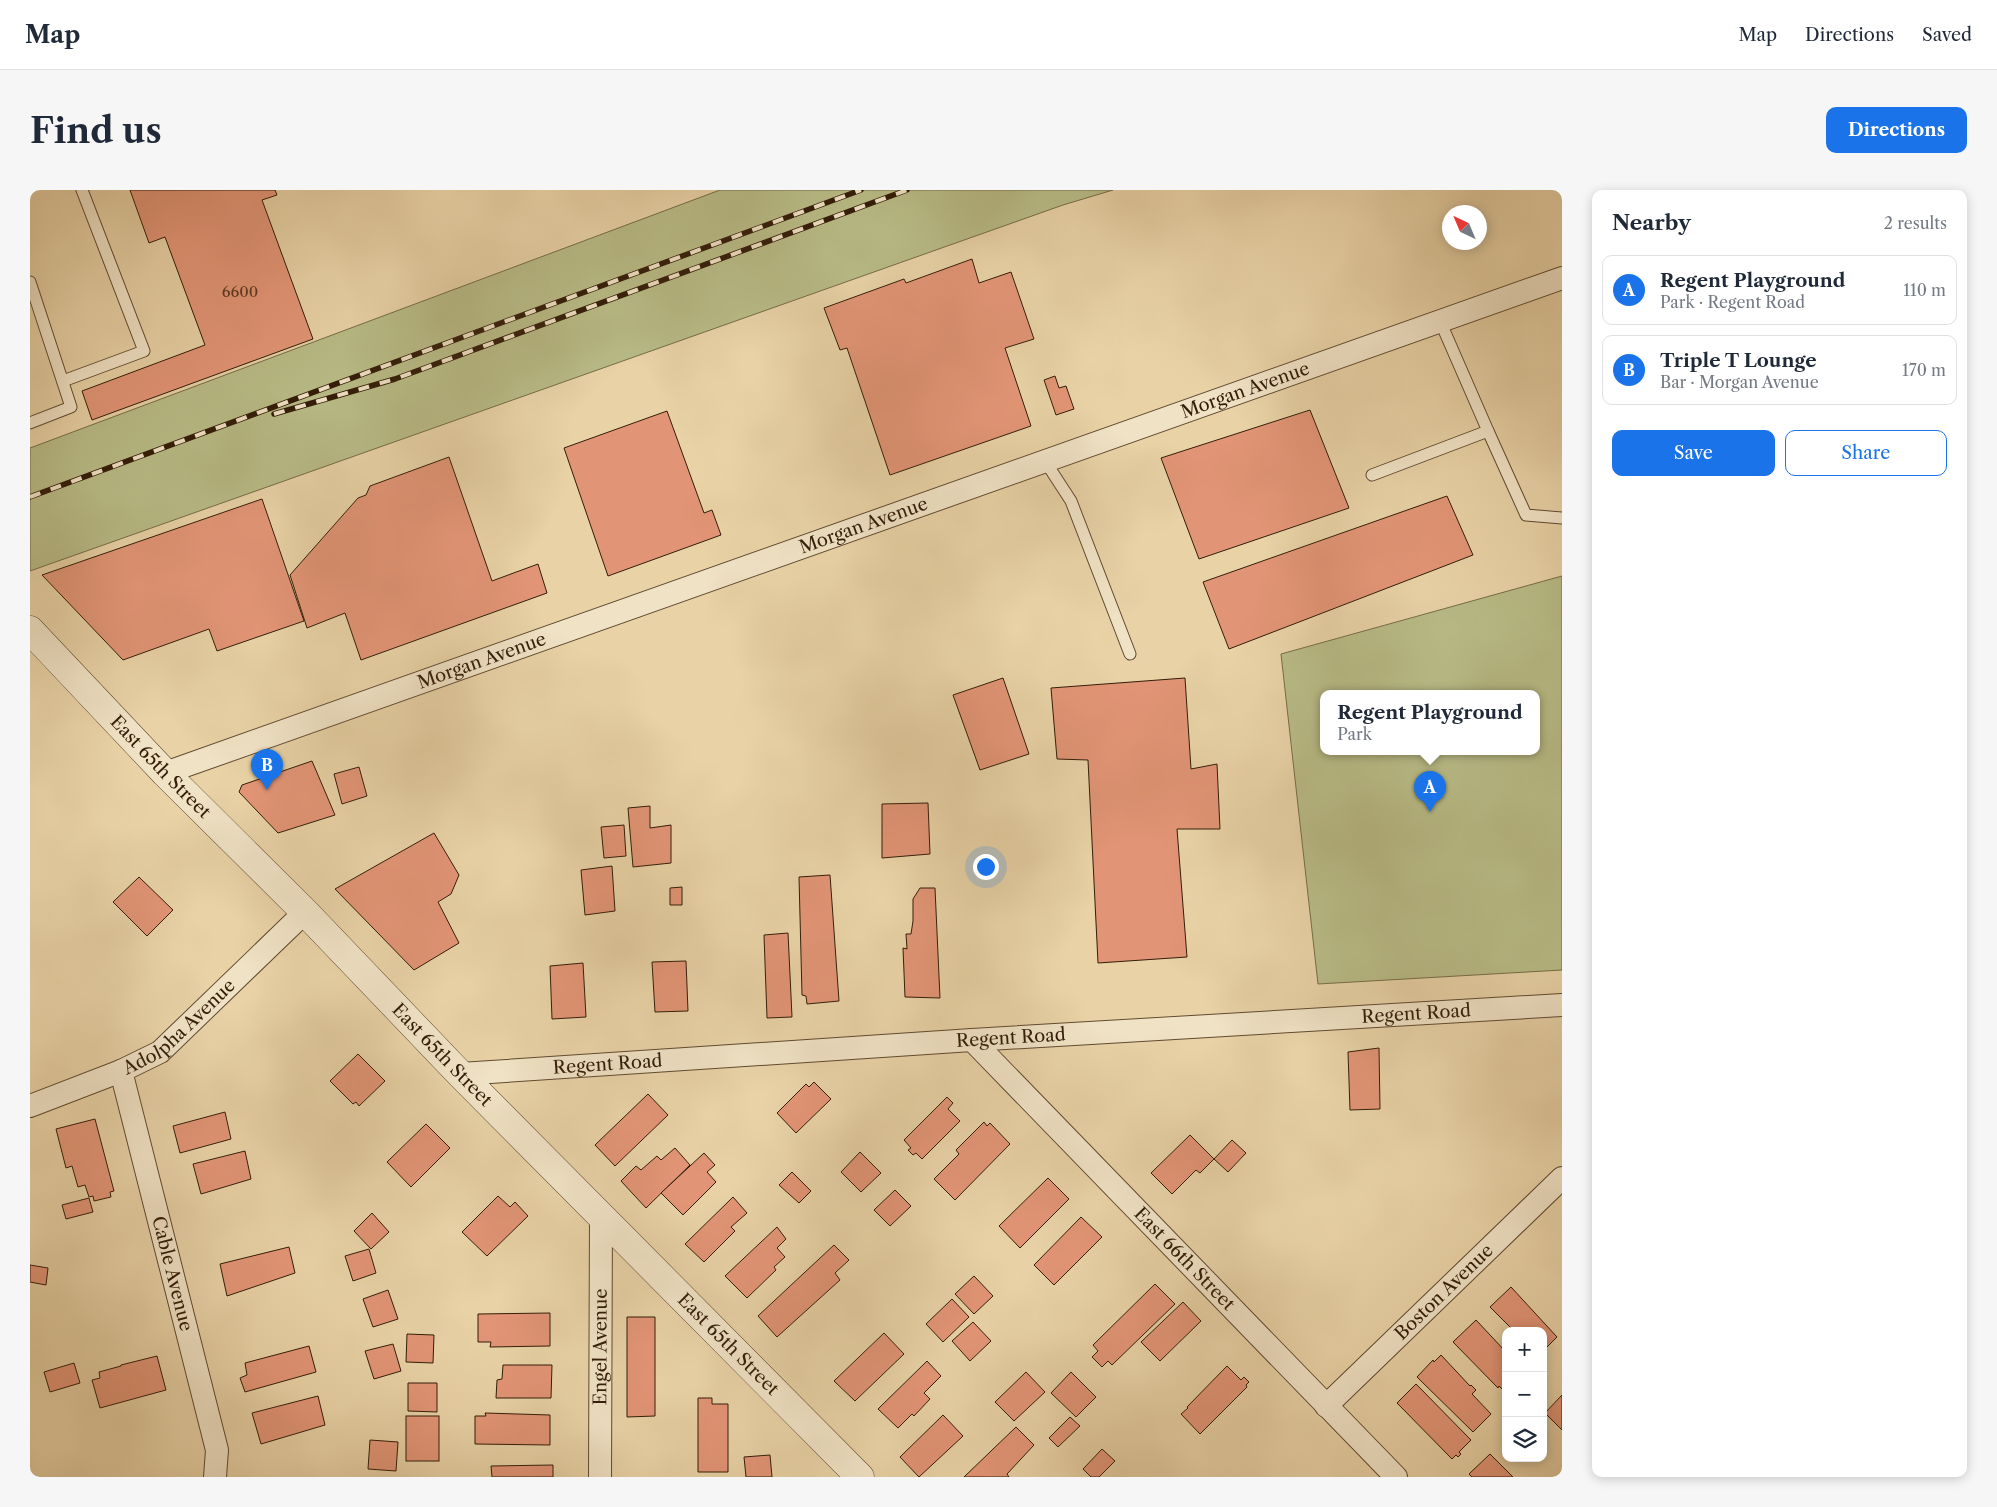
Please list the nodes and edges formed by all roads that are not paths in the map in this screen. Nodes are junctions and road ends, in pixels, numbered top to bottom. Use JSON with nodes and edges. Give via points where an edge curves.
{"nodes":[{"id":1,"x":82,"y":190,"type":"edge"},
{"id":2,"x":30,"y":282,"type":"edge"},
{"id":3,"x":1560,"y":285,"type":"edge"},
{"id":4,"x":1440,"y":321,"type":"junction"},
{"id":5,"x":63,"y":382,"type":"junction"},
{"id":6,"x":30,"y":423,"type":"edge"},
{"id":7,"x":1488,"y":431,"type":"junction"},
{"id":8,"x":1045,"y":461,"type":"junction"},
{"id":9,"x":1372,"y":475,"type":"dead end"},
{"id":10,"x":1562,"y":518,"type":"edge"},
{"id":11,"x":30,"y":630,"type":"edge"},
{"id":12,"x":1130,"y":654,"type":"dead end"},
{"id":13,"x":165,"y":773,"type":"junction"},
{"id":14,"x":305,"y":912,"type":"junction"},
{"id":15,"x":1562,"y":1005,"type":"edge"},
{"id":16,"x":972,"y":1040,"type":"junction"},
{"id":17,"x":121,"y":1071,"type":"junction"},
{"id":18,"x":460,"y":1074,"type":"junction"},
{"id":19,"x":30,"y":1106,"type":"edge"},
{"id":20,"x":1562,"y":1178,"type":"edge"},
{"id":21,"x":601,"y":1216,"type":"junction"},
{"id":22,"x":1326,"y":1406,"type":"junction"},
{"id":23,"x":215,"y":1477,"type":"edge"},
{"id":24,"x":600,"y":1477,"type":"edge"},
{"id":25,"x":860,"y":1477,"type":"edge"},
{"id":26,"x":1396,"y":1477,"type":"edge"}],
"edges":[{"from":1,"to":5,"type":"lane","via":[[144,351]]},
{"from":2,"to":5,"type":"lane"},
{"from":3,"to":4,"type":"street","name":"Morgan Avenue"},
{"from":4,"to":7,"type":"lane"},
{"from":4,"to":8,"type":"street","name":"Morgan Avenue"},
{"from":5,"to":6,"type":"lane","via":[[71,407]]},
{"from":7,"to":9,"type":"lane"},
{"from":7,"to":10,"type":"lane","via":[[1526,515]]},
{"from":8,"to":12,"type":"lane","via":[[1071,501]]},
{"from":8,"to":13,"type":"street","name":"Morgan Avenue"},
{"from":11,"to":13,"type":"street","name":"East 65th Street"},
{"from":13,"to":14,"type":"street","name":"East 65th Street"},
{"from":14,"to":17,"type":"street","name":"Adolpha Avenue","via":[[160,1052]]},
{"from":14,"to":18,"type":"street","name":"East 65th Street"},
{"from":15,"to":16,"type":"street","name":"Regent Road"},
{"from":16,"to":18,"type":"street","name":"Regent Road"},
{"from":16,"to":22,"type":"street","name":"East 66th Street"},
{"from":17,"to":19,"type":"street","name":"Adolpha Avenue"},
{"from":17,"to":23,"type":"street","name":"Cable Avenue","via":[[217,1450]]},
{"from":18,"to":21,"type":"street","name":"East 65th Street"},
{"from":20,"to":22,"type":"street","name":"Boston Avenue"},
{"from":21,"to":24,"type":"street","name":"Engel Avenue"},
{"from":21,"to":25,"type":"street","name":"East 65th Street"},
{"from":22,"to":26,"type":"street","name":"East 66th Street"}]}
